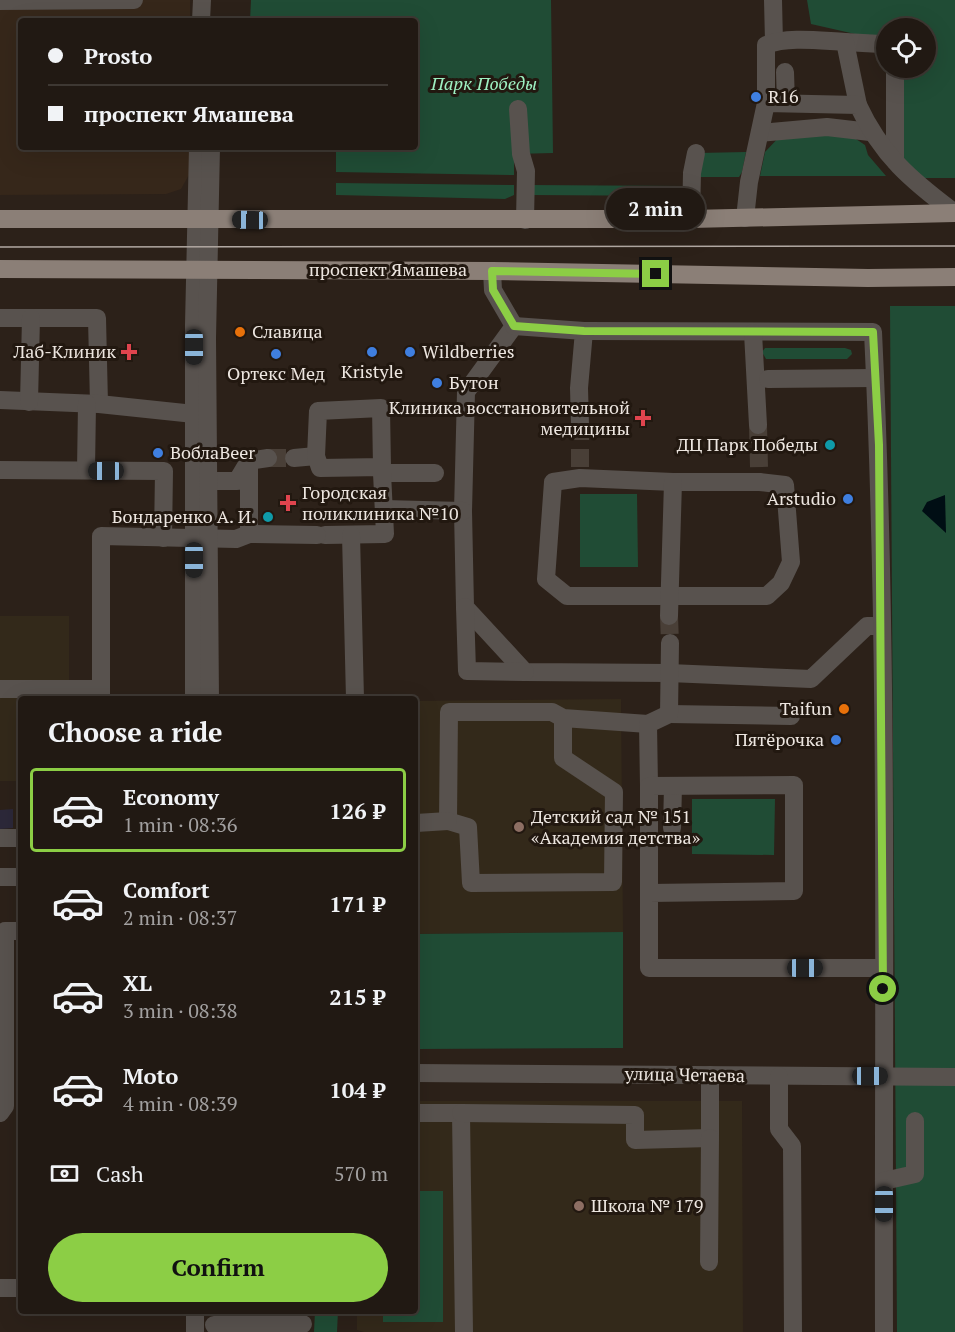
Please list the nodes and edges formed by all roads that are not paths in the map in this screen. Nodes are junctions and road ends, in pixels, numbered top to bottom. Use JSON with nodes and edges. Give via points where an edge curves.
{"nodes":[{"id":1,"x":134,"y":0,"type":"edge"},
{"id":2,"x":202,"y":0,"type":"edge"},
{"id":3,"x":207,"y":0,"type":"edge"},
{"id":4,"x":773,"y":0,"type":"edge"},
{"id":5,"x":0,"y":1,"type":"edge"},
{"id":6,"x":201,"y":18,"type":"edge"},
{"id":7,"x":208,"y":18,"type":"edge"},
{"id":8,"x":774,"y":42,"type":"junction"},
{"id":9,"x":845,"y":42,"type":"junction"},
{"id":10,"x":876,"y":44,"type":"edge"},
{"id":11,"x":785,"y":72,"type":"dead end"},
{"id":12,"x":895,"y":78,"type":"edge"},
{"id":13,"x":766,"y":103,"type":"junction"},
{"id":14,"x":786,"y":103,"type":"junction"},
{"id":15,"x":858,"y":105,"type":"junction"},
{"id":16,"x":518,"y":109,"type":"dead end"},
{"id":17,"x":870,"y":132,"type":"junction"},
{"id":18,"x":760,"y":133,"type":"junction"},
{"id":19,"x":198,"y":150,"type":"edge"},
{"id":20,"x":211,"y":150,"type":"edge"},
{"id":21,"x":696,"y":153,"type":"dead end"},
{"id":22,"x":895,"y":161,"type":"junction"},
{"id":23,"x":955,"y":213,"type":"edge"},
{"id":24,"x":745,"y":218,"type":"junction"},
{"id":25,"x":0,"y":219,"type":"edge"},
{"id":26,"x":204,"y":219,"type":"junction"},
{"id":27,"x":691,"y":219,"type":"junction"},
{"id":28,"x":525,"y":220,"type":"junction"},
{"id":29,"x":0,"y":269,"type":"edge"},
{"id":30,"x":202,"y":270,"type":"junction"},
{"id":31,"x":492,"y":271,"type":"junction"},
{"id":32,"x":955,"y":277,"type":"edge"},
{"id":33,"x":0,"y":318,"type":"edge"},
{"id":34,"x":31,"y":318,"type":"junction"},
{"id":35,"x":514,"y":326,"type":"junction"},
{"id":36,"x":584,"y":331,"type":"junction"},
{"id":37,"x":753,"y":333,"type":"junction"},
{"id":38,"x":875,"y":378,"type":"junction"},
{"id":39,"x":768,"y":379,"type":"dead end"},
{"id":40,"x":0,"y":400,"type":"edge"},
{"id":41,"x":29,"y":402,"type":"junction"},
{"id":42,"x":93,"y":404,"type":"junction"},
{"id":43,"x":194,"y":414,"type":"junction"},
{"id":44,"x":580,"y":425,"type":"tunnel mouth"},
{"id":45,"x":758,"y":425,"type":"tunnel mouth"},
{"id":46,"x":316,"y":456,"type":"junction"},
{"id":47,"x":268,"y":458,"type":"tunnel mouth"},
{"id":48,"x":294,"y":458,"type":"tunnel mouth"},
{"id":49,"x":249,"y":461,"type":"junction"},
{"id":50,"x":0,"y":470,"type":"edge"},
{"id":51,"x":86,"y":470,"type":"junction"},
{"id":52,"x":382,"y":470,"type":"junction"},
{"id":53,"x":435,"y":473,"type":"dead end"},
{"id":54,"x":210,"y":482,"type":"junction"},
{"id":55,"x":673,"y":482,"type":"junction"},
{"id":56,"x":384,"y":509,"type":"junction"},
{"id":57,"x":463,"y":512,"type":"junction"},
{"id":58,"x":249,"y":534,"type":"junction"},
{"id":59,"x":351,"y":535,"type":"junction"},
{"id":60,"x":163,"y":538,"type":"junction"},
{"id":61,"x":201,"y":539,"type":"junction"},
{"id":62,"x":670,"y":597,"type":"junction"},
{"id":63,"x":465,"y":607,"type":"junction"},
{"id":64,"x":669,"y":616,"type":"tunnel mouth"},
{"id":65,"x":881,"y":626,"type":"junction"},
{"id":66,"x":670,"y":643,"type":"tunnel mouth"},
{"id":67,"x":525,"y":672,"type":"junction"},
{"id":68,"x":669,"y":673,"type":"junction"},
{"id":69,"x":0,"y":689,"type":"edge"},
{"id":70,"x":101,"y":694,"type":"edge"},
{"id":71,"x":194,"y":696,"type":"edge"},
{"id":72,"x":210,"y":696,"type":"edge"},
{"id":73,"x":355,"y":696,"type":"edge"},
{"id":74,"x":669,"y":714,"type":"junction"},
{"id":75,"x":791,"y":716,"type":"dead end"},
{"id":76,"x":563,"y":718,"type":"junction"},
{"id":77,"x":648,"y":724,"type":"junction"},
{"id":78,"x":649,"y":786,"type":"junction"},
{"id":79,"x":673,"y":786,"type":"junction"},
{"id":80,"x":448,"y":821,"type":"junction"},
{"id":81,"x":418,"y":823,"type":"edge"},
{"id":82,"x":672,"y":828,"type":"dead end"},
{"id":83,"x":0,"y":838,"type":"edge"},
{"id":84,"x":18,"y":838,"type":"edge"},
{"id":85,"x":18,"y":877,"type":"edge"},
{"id":86,"x":0,"y":878,"type":"edge"},
{"id":87,"x":649,"y":893,"type":"junction"},
{"id":88,"x":9,"y":931,"type":"edge"},
{"id":89,"x":883,"y":968,"type":"junction"},
{"id":90,"x":418,"y":1073,"type":"edge"},
{"id":91,"x":710,"y":1076,"type":"junction"},
{"id":92,"x":779,"y":1076,"type":"junction"},
{"id":93,"x":883,"y":1076,"type":"junction"},
{"id":94,"x":955,"y":1077,"type":"edge"},
{"id":95,"x":0,"y":1113,"type":"edge"},
{"id":96,"x":418,"y":1113,"type":"edge"},
{"id":97,"x":461,"y":1113,"type":"junction"},
{"id":98,"x":915,"y":1121,"type":"dead end"},
{"id":99,"x":710,"y":1138,"type":"junction"},
{"id":100,"x":884,"y":1181,"type":"junction"},
{"id":101,"x":709,"y":1262,"type":"dead end"},
{"id":102,"x":0,"y":1288,"type":"edge"},
{"id":103,"x":18,"y":1288,"type":"edge"},
{"id":104,"x":195,"y":1314,"type":"edge"},
{"id":105,"x":303,"y":1322,"type":"edge"},
{"id":106,"x":214,"y":1323,"type":"edge"},
{"id":107,"x":195,"y":1332,"type":"edge"},
{"id":108,"x":464,"y":1332,"type":"edge"},
{"id":109,"x":793,"y":1332,"type":"edge"},
{"id":110,"x":884,"y":1332,"type":"edge"}],
"edges":[{"from":1,"to":5,"type":"street"},
{"from":2,"to":6,"type":"street"},
{"from":3,"to":7,"type":"street"},
{"from":4,"to":8,"type":"street"},
{"from":8,"to":9,"type":"street"},
{"from":8,"to":13,"type":"street","via":[[766,45]]},
{"from":9,"to":10,"type":"street"},
{"from":9,"to":15,"type":"street"},
{"from":11,"to":14,"type":"street"},
{"from":12,"to":22,"type":"street"},
{"from":13,"to":14,"type":"street"},
{"from":13,"to":18,"type":"street"},
{"from":14,"to":15,"type":"street"},
{"from":15,"to":17,"type":"street"},
{"from":16,"to":28,"type":"street","via":[[520,154],[526,171]]},
{"from":17,"to":18,"type":"street","via":[[827,127]]},
{"from":17,"to":22,"type":"street"},
{"from":18,"to":24,"type":"street"},
{"from":19,"to":26,"type":"street"},
{"from":20,"to":26,"type":"street"},
{"from":21,"to":27,"type":"street"},
{"from":22,"to":23,"type":"street","via":[[912,182]]},
{"from":23,"to":24,"type":"main road"},
{"from":24,"to":27,"type":"main road"},
{"from":25,"to":26,"type":"main road"},
{"from":26,"to":28,"type":"main road"},
{"from":26,"to":30,"type":"street"},
{"from":27,"to":28,"type":"main road"},
{"from":29,"to":30,"type":"main road","name":"проспект Ямашева"},
{"from":30,"to":31,"type":"main road","name":"проспект Ямашева"},
{"from":30,"to":43,"type":"street"},
{"from":30,"to":54,"type":"street"},
{"from":31,"to":32,"type":"main road","name":"проспект Ямашева"},
{"from":31,"to":35,"type":"street","via":[[493,290]]},
{"from":33,"to":34,"type":"street"},
{"from":34,"to":41,"type":"street"},
{"from":34,"to":42,"type":"street","via":[[97,318]]},
{"from":35,"to":36,"type":"street"},
{"from":35,"to":57,"type":"street","via":[[466,392]]},
{"from":36,"to":37,"type":"street"},
{"from":36,"to":44,"type":"street"},
{"from":37,"to":38,"type":"street","via":[[873,332]]},
{"from":37,"to":45,"type":"street"},
{"from":38,"to":39,"type":"street"},
{"from":38,"to":65,"type":"street"},
{"from":40,"to":41,"type":"street"},
{"from":41,"to":42,"type":"street"},
{"from":42,"to":43,"type":"street"},
{"from":42,"to":51,"type":"street"},
{"from":43,"to":61,"type":"street"},
{"from":46,"to":48,"type":"street"},
{"from":46,"to":52,"type":"street","via":[[320,468]]},
{"from":46,"to":52,"type":"street","via":[[318,411],[381,408]]},
{"from":47,"to":49,"type":"street"},
{"from":49,"to":54,"type":"street","via":[[237,481]]},
{"from":49,"to":58,"type":"street"},
{"from":50,"to":51,"type":"street"},
{"from":51,"to":60,"type":"street","via":[[164,471]]},
{"from":52,"to":53,"type":"street"},
{"from":52,"to":56,"type":"street"},
{"from":54,"to":61,"type":"street"},
{"from":55,"to":62,"type":"street"},
{"from":55,"to":62,"type":"street","via":[[759,474],[785,485],[791,562],[781,583],[767,596]]},
{"from":55,"to":62,"type":"street","via":[[580,472],[554,482],[546,579],[567,596]]},
{"from":56,"to":57,"type":"street"},
{"from":56,"to":59,"type":"street","via":[[385,534]]},
{"from":57,"to":63,"type":"street"},
{"from":58,"to":59,"type":"street"},
{"from":58,"to":61,"type":"street","via":[[236,539]]},
{"from":59,"to":73,"type":"street"},
{"from":60,"to":61,"type":"street"},
{"from":60,"to":70,"type":"street","via":[[101,536]]},
{"from":61,"to":71,"type":"street"},
{"from":61,"to":72,"type":"street"},
{"from":62,"to":64,"type":"street"},
{"from":63,"to":67,"type":"street"},
{"from":63,"to":67,"type":"street","via":[[467,671]]},
{"from":65,"to":68,"type":"street","via":[[867,626],[812,679]]},
{"from":65,"to":89,"type":"street"},
{"from":66,"to":68,"type":"street"},
{"from":67,"to":68,"type":"street"},
{"from":68,"to":74,"type":"street"},
{"from":69,"to":70,"type":"street"},
{"from":74,"to":75,"type":"street"},
{"from":74,"to":77,"type":"street"},
{"from":76,"to":77,"type":"street"},
{"from":76,"to":80,"type":"street","via":[[552,712],[449,712]]},
{"from":76,"to":80,"type":"street","via":[[563,758],[614,792],[613,882],[471,883],[468,827]]},
{"from":77,"to":78,"type":"street"},
{"from":78,"to":79,"type":"street"},
{"from":78,"to":87,"type":"street"},
{"from":79,"to":82,"type":"street"},
{"from":79,"to":87,"type":"street","via":[[794,785],[794,891]]},
{"from":80,"to":81,"type":"street"},
{"from":83,"to":84,"type":"street"},
{"from":85,"to":86,"type":"street"},
{"from":87,"to":89,"type":"street","via":[[649,968]]},
{"from":88,"to":95,"type":"street","via":[[5,1106]]},
{"from":89,"to":93,"type":"street"},
{"from":90,"to":91,"type":"street","name":"улица Четаева"},
{"from":91,"to":92,"type":"street","name":"улица Четаева"},
{"from":91,"to":99,"type":"street"},
{"from":92,"to":93,"type":"street","name":"улица Четаева"},
{"from":92,"to":109,"type":"street","via":[[779,1129],[792,1146]]},
{"from":93,"to":94,"type":"street","name":"улица Четаева"},
{"from":93,"to":100,"type":"street"},
{"from":96,"to":97,"type":"street"},
{"from":97,"to":99,"type":"street","via":[[635,1115],[635,1140]]},
{"from":97,"to":108,"type":"street"},
{"from":98,"to":100,"type":"street","via":[[915,1174]]},
{"from":99,"to":101,"type":"street"},
{"from":100,"to":110,"type":"street"},
{"from":102,"to":103,"type":"street"},
{"from":104,"to":107,"type":"street"},
{"from":105,"to":106,"type":"street"}]}
